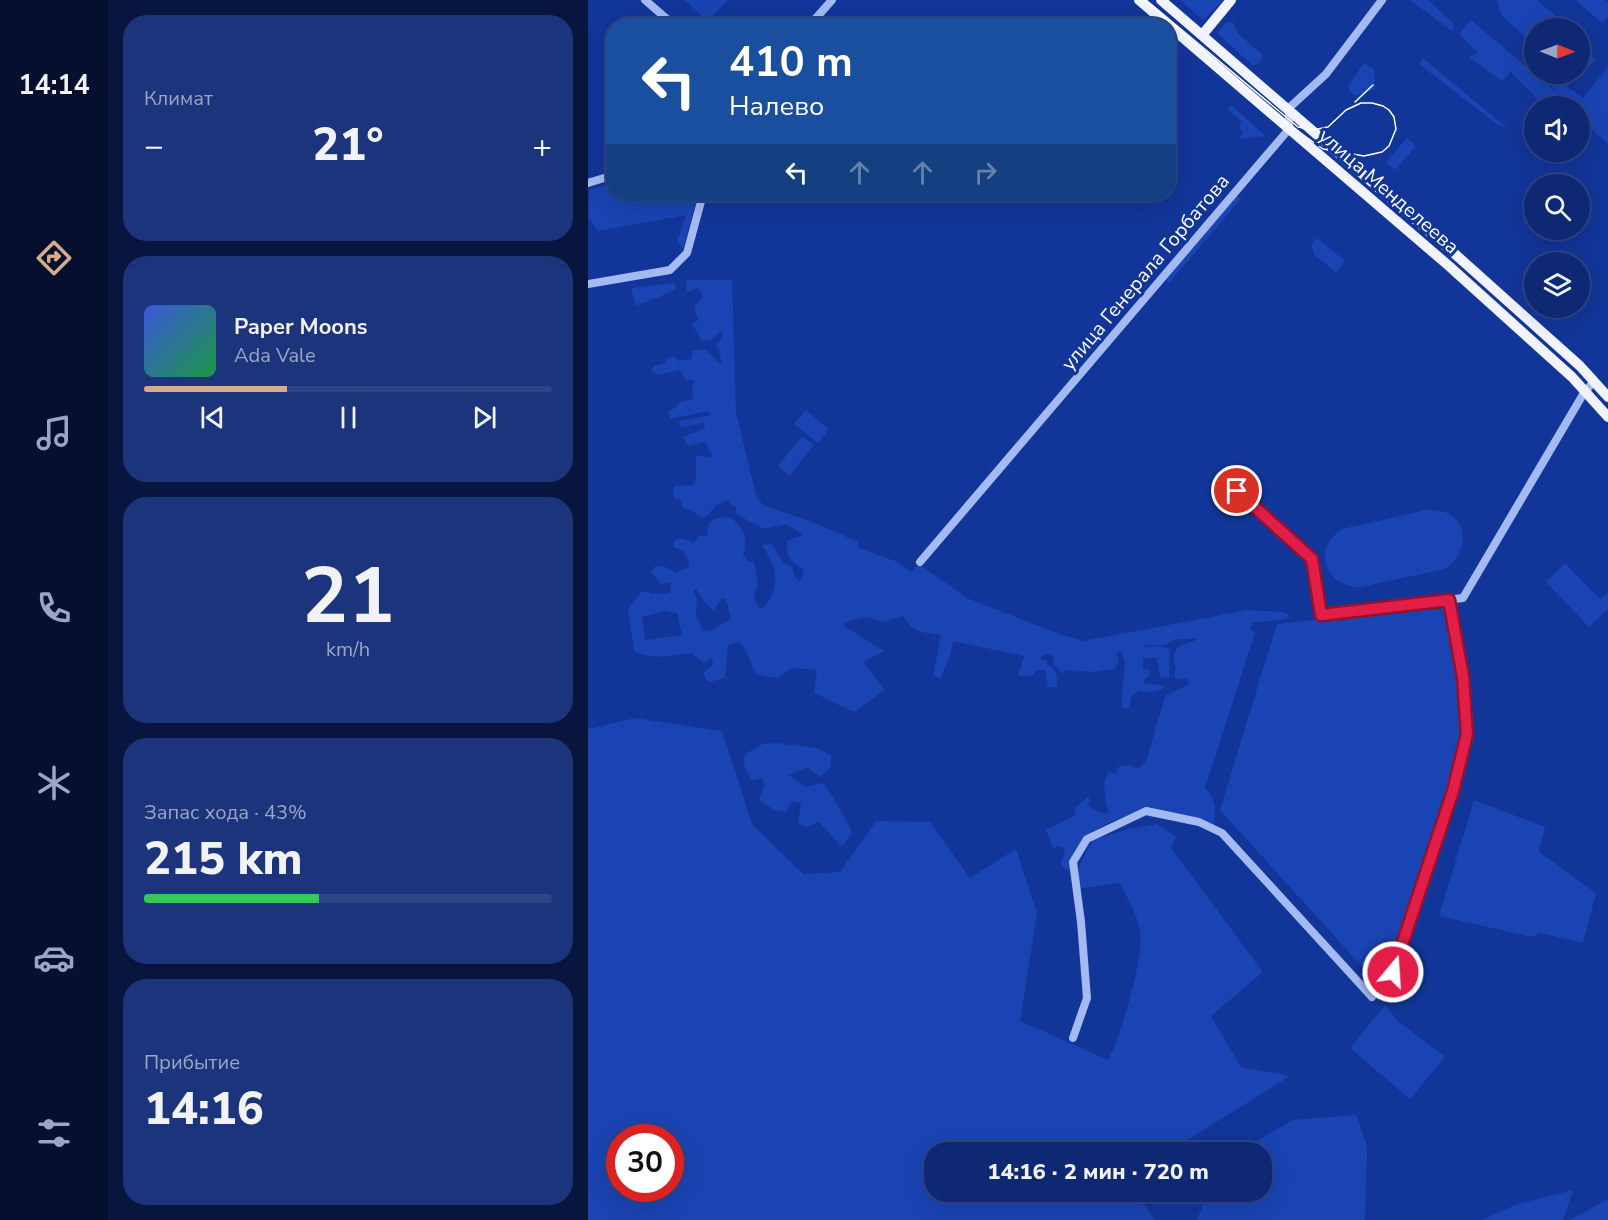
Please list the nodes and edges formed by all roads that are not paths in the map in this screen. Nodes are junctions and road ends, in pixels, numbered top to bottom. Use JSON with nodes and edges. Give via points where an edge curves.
{"nodes":[{"id":1,"x":645,"y":0,"type":"edge"},
{"id":2,"x":832,"y":0,"type":"edge"},
{"id":3,"x":1139,"y":0,"type":"edge"},
{"id":4,"x":1161,"y":0,"type":"edge"},
{"id":5,"x":1232,"y":0,"type":"edge"},
{"id":6,"x":1382,"y":0,"type":"edge"},
{"id":7,"x":666,"y":18,"type":"edge"},
{"id":8,"x":816,"y":18,"type":"edge"},
{"id":9,"x":1160,"y":18,"type":"edge"},
{"id":10,"x":1176,"y":32,"type":"edge"},
{"id":11,"x":1203,"y":34,"type":"junction"},
{"id":12,"x":1289,"y":108,"type":"junction"},
{"id":13,"x":1289,"y":129,"type":"junction"},
{"id":14,"x":606,"y":177,"type":"edge"},
{"id":15,"x":588,"y":183,"type":"edge"},
{"id":16,"x":701,"y":201,"type":"edge"},
{"id":17,"x":588,"y":284,"type":"edge"},
{"id":18,"x":1594,"y":382,"type":"junction"},
{"id":19,"x":1585,"y":391,"type":"junction"},
{"id":20,"x":1608,"y":397,"type":"edge"},
{"id":21,"x":1608,"y":417,"type":"edge"},
{"id":22,"x":1237,"y":491,"type":"dead end"},
{"id":23,"x":920,"y":562,"type":"dead end"},
{"id":24,"x":1449,"y":600,"type":"junction"},
{"id":25,"x":1073,"y":1038,"type":"dead end"}],
"edges":[{"from":1,"to":7,"type":"street"},
{"from":2,"to":8,"type":"street"},
{"from":3,"to":9,"type":"main road","name":"улица Менделеева"},
{"from":4,"to":11,"type":"main road","name":"улица Менделеева"},
{"from":5,"to":11,"type":"main road"},
{"from":6,"to":12,"type":"street","via":[[1326,74]]},
{"from":10,"to":13,"type":"main road","name":"улица Менделеева"},
{"from":11,"to":12,"type":"main road","name":"улица Менделеева"},
{"from":12,"to":13,"type":"street"},
{"from":12,"to":18,"type":"main road","name":"улица Менделеева"},
{"from":13,"to":19,"type":"main road","name":"улица Менделеева","via":[[1449,266]]},
{"from":13,"to":23,"type":"street","name":"улица Генерала Горбатова"},
{"from":14,"to":15,"type":"street"},
{"from":16,"to":17,"type":"street","via":[[687,253],[670,270]]},
{"from":18,"to":19,"type":"street"},
{"from":18,"to":20,"type":"main road","name":"улица Менделеева"},
{"from":19,"to":21,"type":"main road","name":"улица Менделеева"},
{"from":19,"to":24,"type":"street","via":[[1464,598]]},
{"from":22,"to":24,"type":"street","via":[[1312,559],[1321,615]]},
{"from":24,"to":25,"type":"street","via":[[1463,677],[1467,734],[1453,791],[1393,972],[1383,985],[1372,997],[1222,833],[1199,822],[1146,811],[1087,839],[1073,862],[1087,998]]}]}
